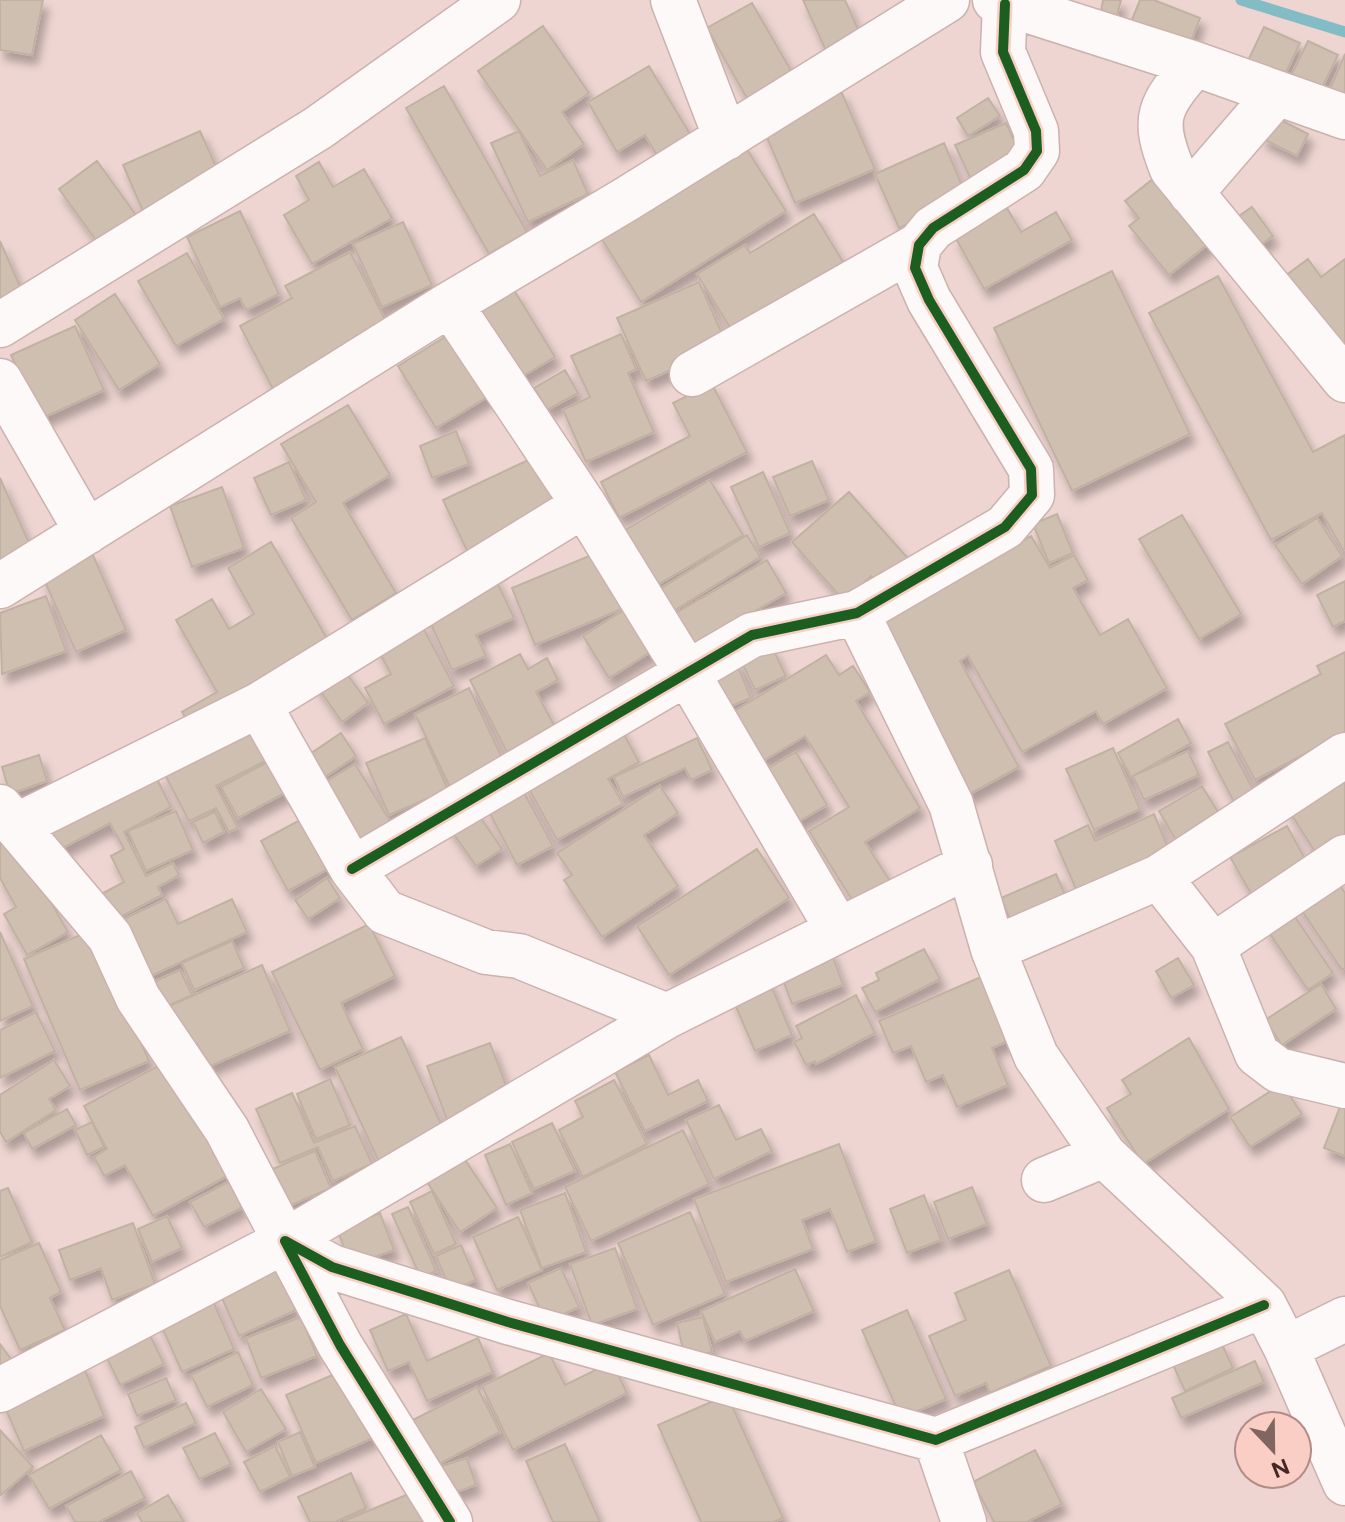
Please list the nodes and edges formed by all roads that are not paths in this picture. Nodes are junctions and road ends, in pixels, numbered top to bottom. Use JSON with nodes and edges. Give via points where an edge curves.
{"nodes":[{"id":1,"x":498,"y":0,"type":"edge"},
{"id":2,"x":673,"y":0,"type":"edge"},
{"id":3,"x":947,"y":0,"type":"edge"},
{"id":4,"x":1000,"y":2,"type":"edge"},
{"id":5,"x":1195,"y":64,"type":"junction"},
{"id":6,"x":1277,"y":93,"type":"junction"},
{"id":7,"x":1345,"y":117,"type":"edge"},
{"id":8,"x":726,"y":138,"type":"junction"},
{"id":9,"x":1191,"y":193,"type":"junction"},
{"id":10,"x":919,"y":245,"type":"junction"},
{"id":11,"x":450,"y":304,"type":"junction"},
{"id":12,"x":0,"y":325,"type":"edge"},
{"id":13,"x":692,"y":374,"type":"dead end"},
{"id":14,"x":1345,"y":380,"type":"edge"},
{"id":15,"x":0,"y":381,"type":"edge"},
{"id":16,"x":584,"y":505,"type":"junction"},
{"id":17,"x":87,"y":532,"type":"junction"},
{"id":18,"x":0,"y":586,"type":"edge"},
{"id":19,"x":857,"y":613,"type":"junction"},
{"id":20,"x":686,"y":671,"type":"junction"},
{"id":21,"x":259,"y":705,"type":"junction"},
{"id":22,"x":1345,"y":755,"type":"edge"},
{"id":23,"x":8,"y":817,"type":"edge"},
{"id":24,"x":1345,"y":857,"type":"edge"},
{"id":25,"x":970,"y":865,"type":"junction"},
{"id":26,"x":352,"y":869,"type":"junction"},
{"id":27,"x":1159,"y":877,"type":"junction"},
{"id":28,"x":838,"y":930,"type":"junction"},
{"id":29,"x":1213,"y":946,"type":"junction"},
{"id":30,"x":993,"y":949,"type":"junction"},
{"id":31,"x":667,"y":1016,"type":"junction"},
{"id":32,"x":1345,"y":1086,"type":"edge"},
{"id":33,"x":1104,"y":1155,"type":"junction"},
{"id":34,"x":1044,"y":1180,"type":"dead end"},
{"id":35,"x":285,"y":1241,"type":"junction"},
{"id":36,"x":1264,"y":1305,"type":"junction"},
{"id":37,"x":1345,"y":1319,"type":"edge"},
{"id":38,"x":1286,"y":1348,"type":"junction"},
{"id":39,"x":0,"y":1390,"type":"edge"},
{"id":40,"x":936,"y":1440,"type":"junction"},
{"id":41,"x":1345,"y":1483,"type":"edge"},
{"id":42,"x":450,"y":1522,"type":"edge"},
{"id":43,"x":964,"y":1522,"type":"edge"}],
"edges":[{"from":1,"to":12,"type":"street","via":[[318,128]]},
{"from":2,"to":8,"type":"street"},
{"from":3,"to":8,"type":"street"},
{"from":4,"to":5,"type":"street"},
{"from":4,"to":10,"type":"street","via":[[1003,52],[1036,131],[1037,151],[1024,170],[933,228]]},
{"from":5,"to":6,"type":"street"},
{"from":5,"to":9,"type":"street","via":[[1170,93],[1159,118],[1172,169]]},
{"from":6,"to":7,"type":"street"},
{"from":6,"to":9,"type":"street"},
{"from":8,"to":11,"type":"street"},
{"from":9,"to":14,"type":"street"},
{"from":10,"to":13,"type":"street"},
{"from":10,"to":19,"type":"street","via":[[915,268],[924,289],[1031,469],[1032,495],[1005,527]]},
{"from":11,"to":16,"type":"street"},
{"from":11,"to":17,"type":"street"},
{"from":15,"to":17,"type":"street"},
{"from":16,"to":20,"type":"street"},
{"from":16,"to":21,"type":"street"},
{"from":17,"to":18,"type":"street"},
{"from":19,"to":20,"type":"street","via":[[752,635]]},
{"from":19,"to":25,"type":"street","via":[[951,804]]},
{"from":20,"to":26,"type":"street"},
{"from":20,"to":28,"type":"street"},
{"from":21,"to":23,"type":"street"},
{"from":21,"to":26,"type":"street"},
{"from":22,"to":27,"type":"street"},
{"from":23,"to":35,"type":"street","via":[[110,937],[138,998],[227,1130]]},
{"from":24,"to":29,"type":"street"},
{"from":25,"to":28,"type":"street"},
{"from":25,"to":30,"type":"street"},
{"from":26,"to":31,"type":"street","via":[[385,912],[486,952],[519,956]]},
{"from":27,"to":29,"type":"street"},
{"from":27,"to":30,"type":"street"},
{"from":28,"to":31,"type":"street"},
{"from":29,"to":32,"type":"street","via":[[1257,1054],[1278,1070]]},
{"from":30,"to":33,"type":"street","via":[[1036,1056]]},
{"from":31,"to":35,"type":"street"},
{"from":33,"to":34,"type":"street"},
{"from":33,"to":36,"type":"street"},
{"from":35,"to":39,"type":"street"},
{"from":35,"to":40,"type":"street","via":[[332,1267],[508,1322]]},
{"from":35,"to":42,"type":"street","via":[[340,1345]]},
{"from":36,"to":38,"type":"street"},
{"from":36,"to":40,"type":"street"},
{"from":37,"to":38,"type":"street"},
{"from":38,"to":41,"type":"street"},
{"from":40,"to":43,"type":"street"}]}
